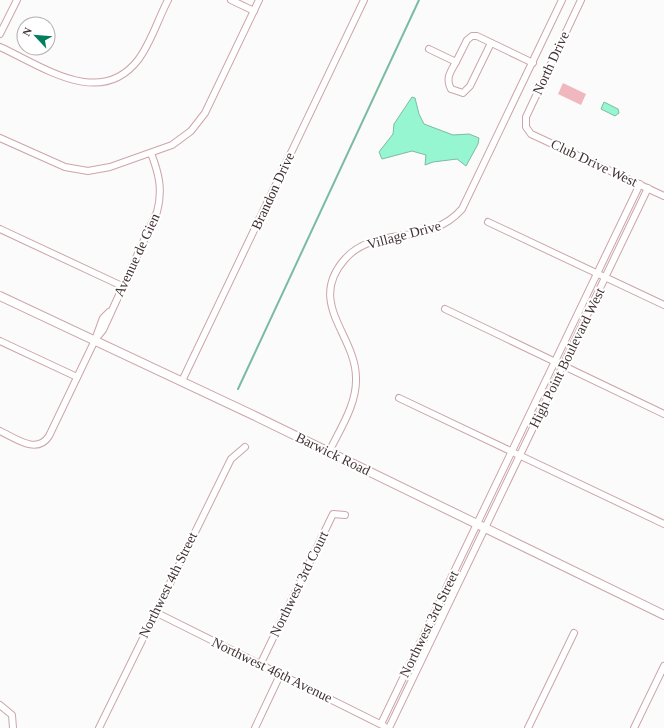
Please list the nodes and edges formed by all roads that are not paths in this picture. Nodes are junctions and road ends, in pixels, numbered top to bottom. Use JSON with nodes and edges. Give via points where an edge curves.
{"nodes":[{"id":1,"x":17,"y":0,"type":"edge"},
{"id":2,"x":168,"y":0,"type":"edge"},
{"id":3,"x":231,"y":0,"type":"edge"},
{"id":4,"x":259,"y":0,"type":"edge"},
{"id":5,"x":364,"y":0,"type":"edge"},
{"id":6,"x":562,"y":0,"type":"edge"},
{"id":7,"x":581,"y":0,"type":"edge"},
{"id":8,"x":254,"y":11,"type":"junction"},
{"id":9,"x":0,"y":34,"type":"edge"},
{"id":10,"x":491,"y":43,"type":"junction"},
{"id":11,"x":0,"y":47,"type":"edge"},
{"id":12,"x":429,"y":49,"type":"dead end"},
{"id":13,"x":456,"y":62,"type":"junction"},
{"id":14,"x":533,"y":63,"type":"junction"},
{"id":15,"x":526,"y":127,"type":"joint"},
{"id":16,"x":0,"y":138,"type":"edge"},
{"id":17,"x":152,"y":153,"type":"junction"},
{"id":18,"x":640,"y":184,"type":"junction"},
{"id":19,"x":648,"y":188,"type":"junction"},
{"id":20,"x":664,"y":196,"type":"edge"},
{"id":21,"x":488,"y":222,"type":"dead end"},
{"id":22,"x":0,"y":229,"type":"edge"},
{"id":23,"x":597,"y":273,"type":"junction"},
{"id":24,"x":606,"y":277,"type":"junction"},
{"id":25,"x":122,"y":286,"type":"junction"},
{"id":26,"x":0,"y":296,"type":"edge"},
{"id":27,"x":664,"y":305,"type":"edge"},
{"id":28,"x":445,"y":309,"type":"dead end"},
{"id":29,"x":95,"y":340,"type":"junction"},
{"id":30,"x":0,"y":341,"type":"edge"},
{"id":31,"x":555,"y":362,"type":"junction"},
{"id":32,"x":563,"y":366,"type":"junction"},
{"id":33,"x":78,"y":377,"type":"junction"},
{"id":34,"x":182,"y":381,"type":"junction"},
{"id":35,"x":399,"y":398,"type":"dead end"},
{"id":36,"x":664,"y":414,"type":"edge"},
{"id":37,"x":0,"y":431,"type":"edge"},
{"id":38,"x":245,"y":447,"type":"dead end"},
{"id":39,"x":329,"y":452,"type":"junction"},
{"id":40,"x":512,"y":452,"type":"junction"},
{"id":41,"x":520,"y":456,"type":"junction"},
{"id":42,"x":345,"y":515,"type":"dead end"},
{"id":43,"x":477,"y":524,"type":"junction"},
{"id":44,"x":664,"y":524,"type":"edge"},
{"id":45,"x":486,"y":528,"type":"junction"},
{"id":46,"x":155,"y":612,"type":"junction"},
{"id":47,"x":664,"y":615,"type":"edge"},
{"id":48,"x":574,"y":633,"type":"dead end"},
{"id":49,"x":260,"y":665,"type":"junction"},
{"id":50,"x":664,"y":666,"type":"edge"},
{"id":51,"x":280,"y":675,"type":"junction"},
{"id":52,"x":0,"y":705,"type":"edge"},
{"id":53,"x":381,"y":724,"type":"junction"},
{"id":54,"x":13,"y":728,"type":"edge"},
{"id":55,"x":99,"y":728,"type":"edge"},
{"id":56,"x":255,"y":728,"type":"edge"},
{"id":57,"x":389,"y":728,"type":"edge"},
{"id":58,"x":528,"y":728,"type":"edge"},
{"id":59,"x":634,"y":728,"type":"edge"}],
"edges":[{"from":1,"to":9,"type":"street"},
{"from":2,"to":11,"type":"street","via":[[138,60],[110,81],[90,84],[71,80]]},
{"from":3,"to":8,"type":"street"},
{"from":4,"to":8,"type":"street"},
{"from":5,"to":34,"type":"street","name":"Brandon Drive"},
{"from":6,"to":14,"type":"street","name":"Village Drive"},
{"from":7,"to":15,"type":"street","name":"North Drive","via":[[526,117]]},
{"from":8,"to":17,"type":"street","via":[[198,122],[182,139]]},
{"from":10,"to":13,"type":"street","via":[[472,36],[467,40]]},
{"from":10,"to":13,"type":"street","via":[[470,86],[463,93],[448,84],[448,78]]},
{"from":10,"to":14,"type":"street"},
{"from":12,"to":13,"type":"street"},
{"from":14,"to":39,"type":"street","name":"Village Drive","via":[[468,201],[456,217],[430,231],[364,244],[344,259],[335,274],[330,303],[355,367],[356,387],[351,406]]},
{"from":15,"to":18,"type":"street","name":"Club Drive West","via":[[531,134]]},
{"from":16,"to":17,"type":"street","via":[[54,163],[76,170],[99,170]]},
{"from":17,"to":25,"type":"street","name":"Avenue de Gien","via":[[161,182],[160,202]]},
{"from":18,"to":19,"type":"street","name":"Club Drive West"},
{"from":18,"to":23,"type":"street","name":"High Point Boulevard West"},
{"from":19,"to":20,"type":"street","name":"Club Drive West"},
{"from":19,"to":24,"type":"street","name":"High Point Boulevard West"},
{"from":21,"to":23,"type":"street"},
{"from":22,"to":25,"type":"street"},
{"from":23,"to":24,"type":"street"},
{"from":23,"to":31,"type":"street","name":"High Point Boulevard West"},
{"from":24,"to":27,"type":"street"},
{"from":24,"to":32,"type":"street","name":"High Point Boulevard West"},
{"from":25,"to":29,"type":"street","name":"Avenue de Gien","via":[[112,309],[103,318]]},
{"from":26,"to":29,"type":"street","name":"Barwick Road"},
{"from":28,"to":31,"type":"street"},
{"from":29,"to":33,"type":"street","name":"Avenue de Gien"},
{"from":29,"to":34,"type":"street","name":"Barwick Road"},
{"from":30,"to":33,"type":"street"},
{"from":31,"to":32,"type":"street"},
{"from":31,"to":40,"type":"street","name":"High Point Boulevard West"},
{"from":32,"to":36,"type":"street"},
{"from":32,"to":41,"type":"street","name":"High Point Boulevard West"},
{"from":33,"to":37,"type":"street","name":"Avenue de Gien","via":[[49,436],[42,444],[32,446]]},
{"from":34,"to":39,"type":"street","name":"Barwick Road"},
{"from":35,"to":40,"type":"street"},
{"from":38,"to":46,"type":"street","name":"Northwest 4th Street","via":[[231,459]]},
{"from":39,"to":43,"type":"street","name":"Barwick Road"},
{"from":40,"to":41,"type":"street"},
{"from":40,"to":43,"type":"street","name":"High Point Boulevard West"},
{"from":41,"to":44,"type":"street"},
{"from":41,"to":45,"type":"street","name":"High Point Boulevard West"},
{"from":42,"to":49,"type":"street","name":"Northwest 3rd Court","via":[[333,514]]},
{"from":43,"to":45,"type":"street","name":"Barwick Road"},
{"from":43,"to":53,"type":"street","name":"Northwest 3rd Street"},
{"from":45,"to":47,"type":"street","name":"Barwick Road"},
{"from":45,"to":57,"type":"street","name":"Northwest 3rd Street"},
{"from":46,"to":49,"type":"street","name":"Northwest 46th Avenue"},
{"from":46,"to":55,"type":"street","name":"Northwest 4th Street"},
{"from":48,"to":58,"type":"street"},
{"from":49,"to":51,"type":"street","name":"Northwest 46th Avenue"},
{"from":50,"to":59,"type":"street"},
{"from":51,"to":53,"type":"street","name":"Northwest 46th Avenue"},
{"from":51,"to":56,"type":"street"},
{"from":52,"to":54,"type":"street","via":[[9,711],[14,720]]},
{"from":53,"to":57,"type":"street","name":"Northwest 46th Avenue"}]}
